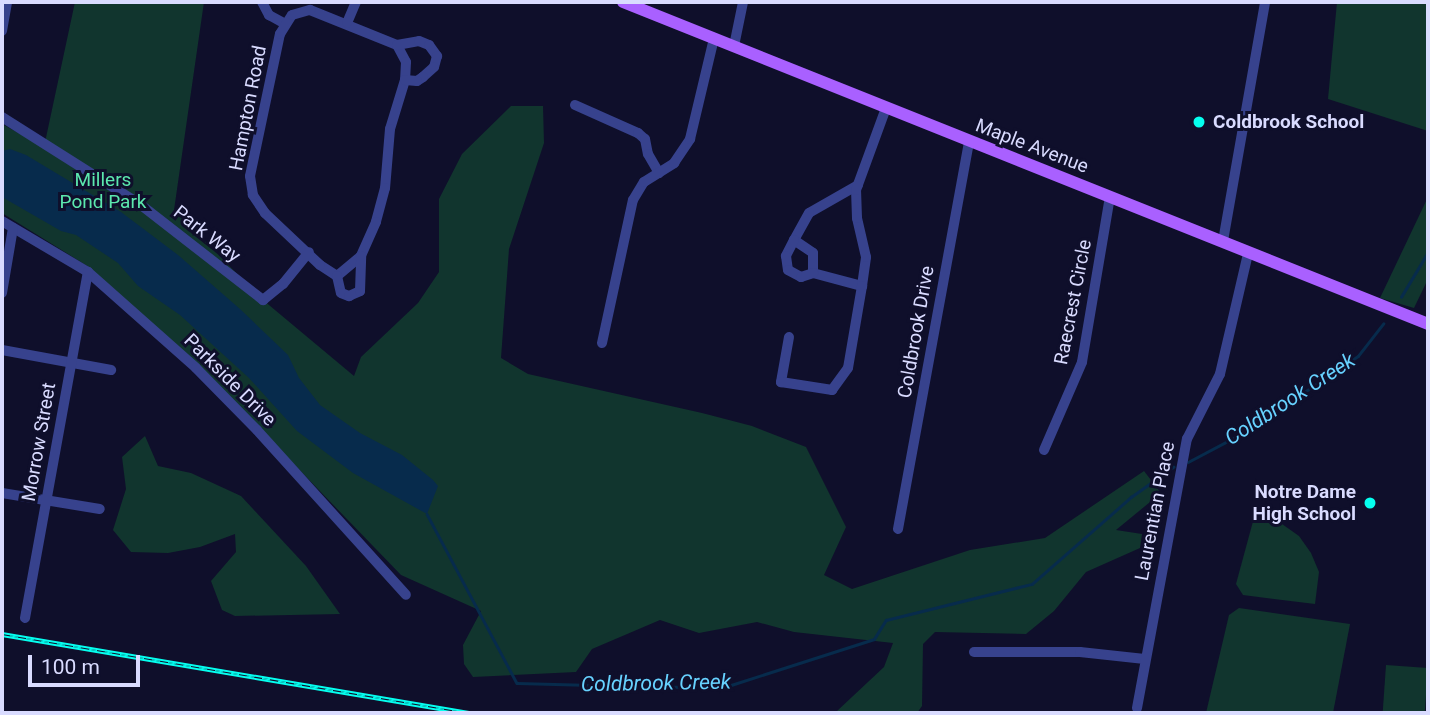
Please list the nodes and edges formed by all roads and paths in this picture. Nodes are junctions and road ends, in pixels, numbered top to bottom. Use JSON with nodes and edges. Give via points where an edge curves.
{"nodes":[{"id":1,"x":7,"y":2,"type":"edge"},
{"id":2,"x":262,"y":2,"type":"edge"},
{"id":3,"x":356,"y":2,"type":"edge"},
{"id":4,"x":623,"y":2,"type":"edge"},
{"id":5,"x":743,"y":2,"type":"edge"},
{"id":6,"x":1265,"y":2,"type":"edge"},
{"id":7,"x":307,"y":6,"type":"edge"},
{"id":8,"x":347,"y":23,"type":"junction"},
{"id":9,"x":285,"y":24,"type":"junction"},
{"id":10,"x":2,"y":31,"type":"edge"},
{"id":11,"x":714,"y":38,"type":"junction"},
{"id":12,"x":397,"y":45,"type":"junction"},
{"id":13,"x":734,"y":46,"type":"junction"},
{"id":14,"x":405,"y":80,"type":"junction"},
{"id":15,"x":575,"y":105,"type":"dead end"},
{"id":16,"x":886,"y":108,"type":"junction"},
{"id":17,"x":2,"y":117,"type":"edge"},
{"id":18,"x":969,"y":142,"type":"junction"},
{"id":19,"x":659,"y":173,"type":"junction"},
{"id":20,"x":858,"y":186,"type":"junction"},
{"id":21,"x":1110,"y":197,"type":"junction"},
{"id":22,"x":2,"y":221,"type":"edge"},
{"id":23,"x":13,"y":228,"type":"junction"},
{"id":24,"x":794,"y":240,"type":"junction"},
{"id":25,"x":1223,"y":241,"type":"junction"},
{"id":26,"x":309,"y":252,"type":"junction"},
{"id":27,"x":1248,"y":254,"type":"junction"},
{"id":28,"x":361,"y":256,"type":"junction"},
{"id":29,"x":88,"y":272,"type":"junction"},
{"id":30,"x":813,"y":272,"type":"junction"},
{"id":31,"x":337,"y":276,"type":"junction"},
{"id":32,"x":862,"y":286,"type":"junction"},
{"id":33,"x":2,"y":293,"type":"edge"},
{"id":34,"x":1428,"y":324,"type":"edge"},
{"id":35,"x":789,"y":337,"type":"dead end"},
{"id":36,"x":602,"y":343,"type":"dead end"},
{"id":37,"x":2,"y":350,"type":"edge"},
{"id":38,"x":71,"y":363,"type":"junction"},
{"id":39,"x":111,"y":370,"type":"dead end"},
{"id":40,"x":1044,"y":450,"type":"dead end"},
{"id":41,"x":2,"y":493,"type":"edge"},
{"id":42,"x":47,"y":502,"type":"junction"},
{"id":43,"x":100,"y":509,"type":"dead end"},
{"id":44,"x":898,"y":529,"type":"dead end"},
{"id":45,"x":406,"y":596,"type":"dead end"},
{"id":46,"x":26,"y":618,"type":"dead end"},
{"id":47,"x":974,"y":652,"type":"dead end"},
{"id":48,"x":1145,"y":659,"type":"junction"},
{"id":49,"x":1137,"y":708,"type":"dead end"}],
"edges":[{"from":1,"to":10,"type":"street"},
{"from":2,"to":9,"type":"street","via":[[269,15]]},
{"from":3,"to":8,"type":"street"},
{"from":4,"to":11,"type":"main road","name":"Maple Avenue"},
{"from":5,"to":13,"type":"street"},
{"from":6,"to":25,"type":"street"},
{"from":7,"to":8,"type":"street","name":"Hampton Road"},
{"from":7,"to":9,"type":"street","name":"Hampton Road"},
{"from":8,"to":12,"type":"street","name":"Hampton Road"},
{"from":9,"to":26,"type":"street","name":"Hampton Road","via":[[250,176],[253,195],[265,213]]},
{"from":11,"to":13,"type":"main road","name":"Maple Avenue"},
{"from":11,"to":19,"type":"street","via":[[690,139],[674,163]]},
{"from":12,"to":14,"type":"street","name":"Hampton Road","via":[[406,62]]},
{"from":12,"to":14,"type":"street","name":"Hampton Road","via":[[419,41],[429,45],[437,57],[423,77]]},
{"from":13,"to":16,"type":"main road","name":"Maple Avenue"},
{"from":14,"to":28,"type":"street","name":"Hampton Road","via":[[390,129],[382,200]]},
{"from":15,"to":19,"type":"street","via":[[638,133]]},
{"from":16,"to":18,"type":"main road","name":"Maple Avenue"},
{"from":16,"to":20,"type":"street"},
{"from":17,"to":26,"type":"street","name":"Park Way","via":[[141,205],[263,300]]},
{"from":18,"to":21,"type":"main road","name":"Maple Avenue"},
{"from":18,"to":44,"type":"street","name":"Coldbrook Drive"},
{"from":19,"to":36,"type":"street","via":[[644,182],[633,200]]},
{"from":20,"to":24,"type":"street","via":[[809,214]]},
{"from":20,"to":32,"type":"street","via":[[857,219],[866,257]]},
{"from":21,"to":25,"type":"main road","name":"Maple Avenue"},
{"from":21,"to":40,"type":"street","name":"Raecrest Circle","via":[[1082,362]]},
{"from":22,"to":23,"type":"street","name":"Parkside Drive"},
{"from":23,"to":29,"type":"street","name":"Parkside Drive"},
{"from":23,"to":33,"type":"street"},
{"from":24,"to":30,"type":"street","via":[[813,253]]},
{"from":24,"to":30,"type":"street","via":[[786,256],[788,270],[801,277]]},
{"from":25,"to":27,"type":"main road","name":"Maple Avenue"},
{"from":26,"to":31,"type":"street","name":"Hampton Road"},
{"from":27,"to":34,"type":"main road","name":"Maple Avenue"},
{"from":27,"to":48,"type":"street","name":"Laurentian Place","via":[[1220,374],[1187,439]]},
{"from":28,"to":31,"type":"street","name":"Hampton Road"},
{"from":28,"to":31,"type":"street","name":"Hampton Road","via":[[360,291],[349,296],[341,293]]},
{"from":29,"to":38,"type":"street","name":"Morrow Street"},
{"from":29,"to":45,"type":"street","name":"Parkside Drive","via":[[196,368],[257,430]]},
{"from":30,"to":32,"type":"street"},
{"from":32,"to":35,"type":"street","via":[[848,368],[832,390],[781,382]]},
{"from":37,"to":38,"type":"street"},
{"from":38,"to":39,"type":"street"},
{"from":38,"to":42,"type":"street","name":"Morrow Street"},
{"from":41,"to":42,"type":"street"},
{"from":42,"to":43,"type":"street"},
{"from":42,"to":46,"type":"street","name":"Morrow Street"},
{"from":47,"to":48,"type":"street","via":[[1080,652]]},
{"from":48,"to":49,"type":"street","name":"Laurentian Place"}]}
